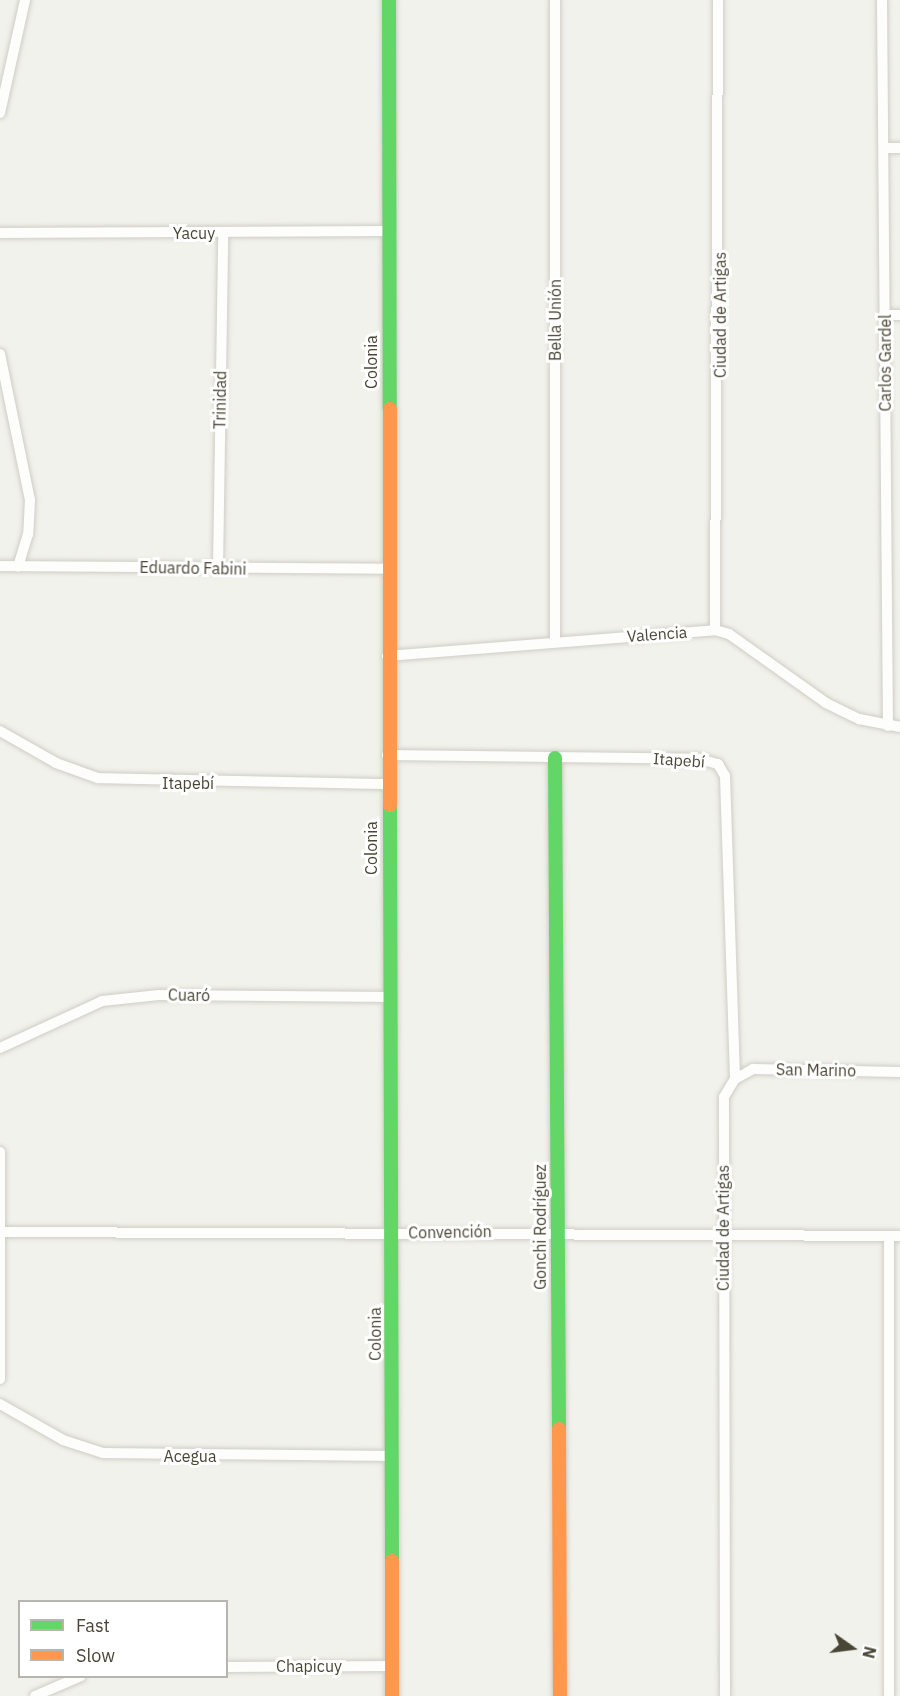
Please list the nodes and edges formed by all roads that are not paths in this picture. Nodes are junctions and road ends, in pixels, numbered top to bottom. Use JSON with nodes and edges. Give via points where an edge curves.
{"nodes":[{"id":1,"x":25,"y":0,"type":"edge"},
{"id":2,"x":388,"y":0,"type":"edge"},
{"id":3,"x":555,"y":0,"type":"edge"},
{"id":4,"x":718,"y":0,"type":"edge"},
{"id":5,"x":882,"y":0,"type":"edge"},
{"id":6,"x":0,"y":113,"type":"edge"},
{"id":7,"x":885,"y":148,"type":"junction"},
{"id":8,"x":900,"y":148,"type":"edge"},
{"id":9,"x":388,"y":231,"type":"junction"},
{"id":10,"x":0,"y":233,"type":"edge"},
{"id":11,"x":223,"y":233,"type":"junction"},
{"id":12,"x":885,"y":315,"type":"junction"},
{"id":13,"x":900,"y":315,"type":"edge"},
{"id":14,"x":0,"y":354,"type":"edge"},
{"id":15,"x":0,"y":566,"type":"edge"},
{"id":16,"x":18,"y":566,"type":"junction"},
{"id":17,"x":218,"y":568,"type":"junction"},
{"id":18,"x":387,"y":569,"type":"junction"},
{"id":19,"x":715,"y":630,"type":"junction"},
{"id":20,"x":555,"y":640,"type":"junction"},
{"id":21,"x":387,"y":656,"type":"junction"},
{"id":22,"x":888,"y":726,"type":"junction"},
{"id":23,"x":900,"y":727,"type":"edge"},
{"id":24,"x":0,"y":731,"type":"edge"},
{"id":25,"x":387,"y":755,"type":"junction"},
{"id":26,"x":555,"y":758,"type":"junction"},
{"id":27,"x":718,"y":764,"type":"joint"},
{"id":28,"x":387,"y":784,"type":"junction"},
{"id":29,"x":389,"y":997,"type":"junction"},
{"id":30,"x":0,"y":1048,"type":"edge"},
{"id":31,"x":900,"y":1072,"type":"edge"},
{"id":32,"x":735,"y":1079,"type":"junction"},
{"id":33,"x":0,"y":1152,"type":"edge"},
{"id":34,"x":556,"y":1231,"type":"junction"},
{"id":35,"x":1,"y":1232,"type":"edge"},
{"id":36,"x":392,"y":1233,"type":"junction"},
{"id":37,"x":722,"y":1236,"type":"junction"},
{"id":38,"x":894,"y":1236,"type":"edge"},
{"id":39,"x":0,"y":1379,"type":"edge"},
{"id":40,"x":0,"y":1404,"type":"edge"},
{"id":41,"x":391,"y":1456,"type":"junction"},
{"id":42,"x":392,"y":1666,"type":"junction"},
{"id":43,"x":228,"y":1667,"type":"edge"},
{"id":44,"x":79,"y":1678,"type":"edge"},
{"id":45,"x":35,"y":1696,"type":"edge"},
{"id":46,"x":392,"y":1696,"type":"edge"},
{"id":47,"x":560,"y":1696,"type":"edge"},
{"id":48,"x":725,"y":1696,"type":"edge"},
{"id":49,"x":889,"y":1696,"type":"edge"}],
"edges":[{"from":1,"to":6,"type":"street"},
{"from":2,"to":9,"type":"street","name":"Colonia"},
{"from":3,"to":20,"type":"street","name":"Bella Unión"},
{"from":4,"to":19,"type":"street","name":"Ciudad de Artigas"},
{"from":5,"to":7,"type":"street","name":"Carlos Gardel"},
{"from":7,"to":8,"type":"street"},
{"from":7,"to":12,"type":"street","name":"Carlos Gardel"},
{"from":9,"to":11,"type":"street","name":"Yacuy"},
{"from":9,"to":18,"type":"street","name":"Colonia"},
{"from":10,"to":11,"type":"street","name":"Yacuy"},
{"from":11,"to":17,"type":"street","name":"Trinidad"},
{"from":12,"to":13,"type":"street"},
{"from":12,"to":22,"type":"street","name":"Carlos Gardel"},
{"from":14,"to":16,"type":"street","via":[[30,500],[28,534]]},
{"from":15,"to":16,"type":"street","name":"Eduardo Fabini"},
{"from":16,"to":17,"type":"street","name":"Eduardo Fabini"},
{"from":17,"to":18,"type":"street","name":"Eduardo Fabini"},
{"from":18,"to":21,"type":"street","name":"Colonia"},
{"from":19,"to":20,"type":"street","name":"Valencia"},
{"from":19,"to":22,"type":"street","name":"Valencia","via":[[729,634],[826,703]]},
{"from":20,"to":21,"type":"street","name":"Valencia"},
{"from":21,"to":25,"type":"street","name":"Colonia"},
{"from":22,"to":23,"type":"street","name":"Valencia"},
{"from":24,"to":28,"type":"street","name":"Itapebí","via":[[56,763],[98,778]]},
{"from":25,"to":26,"type":"street","name":"Itapebí"},
{"from":25,"to":28,"type":"street","name":"Colonia"},
{"from":26,"to":27,"type":"street","name":"Itapebí","via":[[700,759]]},
{"from":26,"to":34,"type":"street","name":"Gonchi Rodríguez"},
{"from":27,"to":32,"type":"street","name":"Ciudad de Artigas","via":[[725,776]]},
{"from":28,"to":29,"type":"street","name":"Colonia"},
{"from":29,"to":30,"type":"street","name":"Cuaró","via":[[159,995],[102,1001]]},
{"from":29,"to":36,"type":"street","name":"Colonia"},
{"from":31,"to":32,"type":"street","name":"San Marino","via":[[753,1069]]},
{"from":32,"to":37,"type":"street","name":"Ciudad de Artigas","via":[[724,1097]]},
{"from":33,"to":35,"type":"street"},
{"from":34,"to":36,"type":"street","name":"Convención"},
{"from":34,"to":37,"type":"street","name":"Convención"},
{"from":34,"to":47,"type":"street","name":"Gonchi Rodríguez"},
{"from":35,"to":36,"type":"street","name":"Convención"},
{"from":35,"to":39,"type":"street"},
{"from":36,"to":41,"type":"street","name":"Colonia"},
{"from":37,"to":38,"type":"street","name":"Convención"},
{"from":37,"to":48,"type":"street","name":"Ciudad de Artigas"},
{"from":38,"to":49,"type":"street"},
{"from":40,"to":41,"type":"street","name":"Acegua","via":[[63,1440],[104,1453]]},
{"from":41,"to":42,"type":"street","name":"Colonia"},
{"from":42,"to":43,"type":"street","name":"Chapicuy"},
{"from":42,"to":46,"type":"street","name":"Colonia"},
{"from":44,"to":45,"type":"street"}]}
